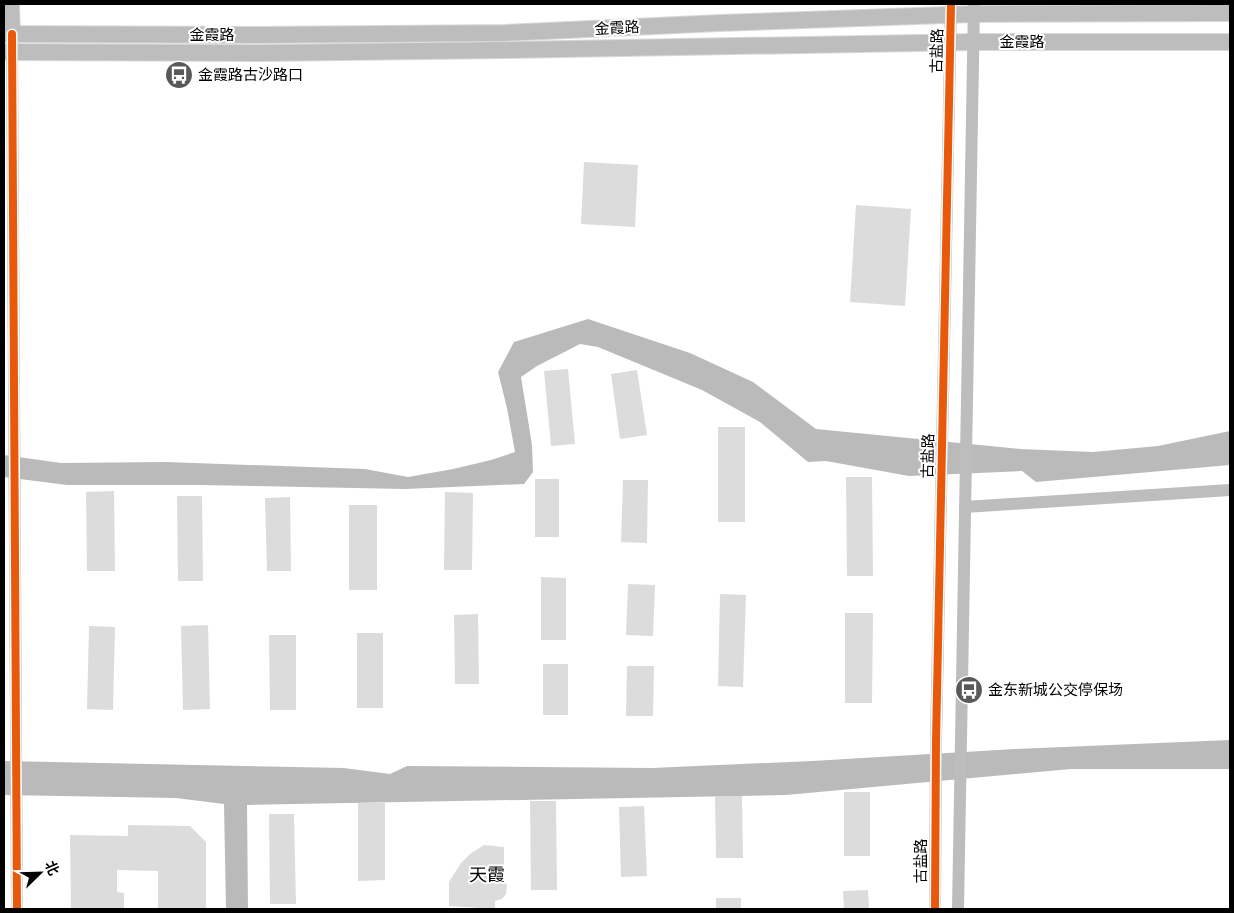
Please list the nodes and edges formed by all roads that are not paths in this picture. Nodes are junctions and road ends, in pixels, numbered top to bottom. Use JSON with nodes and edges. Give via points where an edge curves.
{"nodes":[{"id":1,"x":11,"y":4,"type":"edge"},
{"id":2,"x":951,"y":9,"type":"edge"},
{"id":3,"x":974,"y":9,"type":"edge"},
{"id":4,"x":1230,"y":13,"type":"edge"},
{"id":5,"x":8,"y":34,"type":"edge"},
{"id":6,"x":974,"y":42,"type":"junction"},
{"id":7,"x":1230,"y":42,"type":"edge"},
{"id":8,"x":951,"y":43,"type":"junction"},
{"id":9,"x":8,"y":52,"type":"edge"},
{"id":10,"x":1230,"y":490,"type":"edge"},
{"id":11,"x":965,"y":507,"type":"junction"},
{"id":12,"x":17,"y":909,"type":"edge"},
{"id":13,"x":935,"y":909,"type":"edge"},
{"id":14,"x":958,"y":909,"type":"edge"}],
"edges":[{"from":1,"to":5,"type":"main road"},
{"from":2,"to":3,"type":"main road","name":"金霞路"},
{"from":2,"to":5,"type":"main road","name":"金霞路","via":[[504,33]]},
{"from":2,"to":8,"type":"street","name":"古盐路"},
{"from":3,"to":4,"type":"main road","name":"金霞路"},
{"from":3,"to":6,"type":"street"},
{"from":5,"to":9,"type":"street"},
{"from":6,"to":7,"type":"main road","name":"金霞路"},
{"from":6,"to":8,"type":"main road","name":"金霞路"},
{"from":6,"to":11,"type":"street"},
{"from":8,"to":9,"type":"main road","name":"金霞路","via":[[468,51]]},
{"from":8,"to":13,"type":"street","name":"古盐路"},
{"from":9,"to":12,"type":"street"},
{"from":10,"to":11,"type":"street"},
{"from":11,"to":14,"type":"street"}]}
